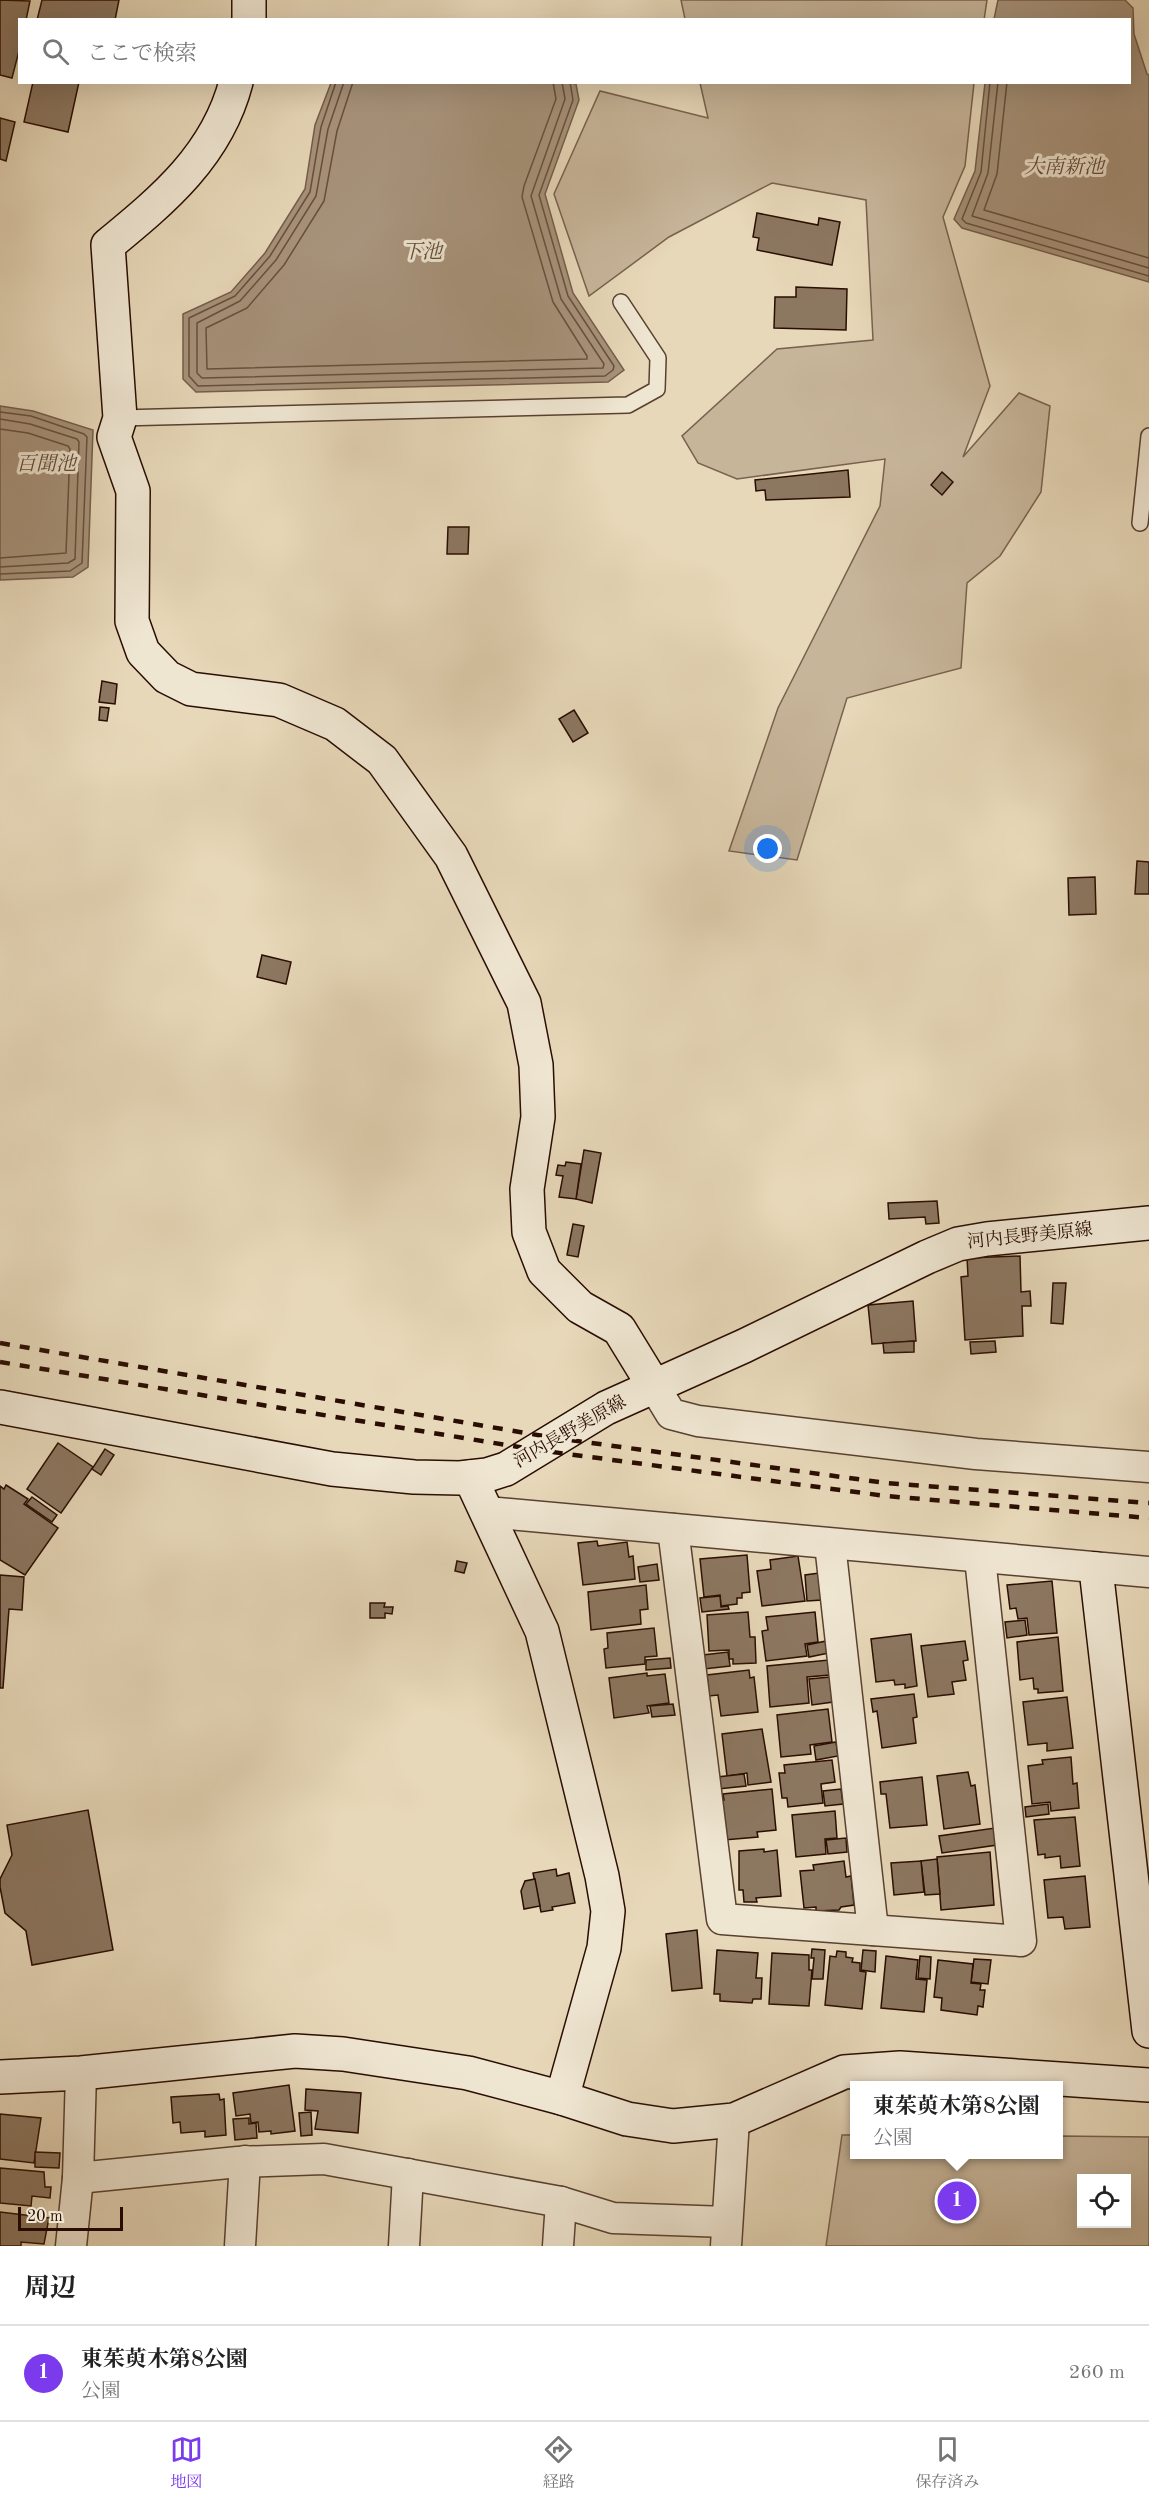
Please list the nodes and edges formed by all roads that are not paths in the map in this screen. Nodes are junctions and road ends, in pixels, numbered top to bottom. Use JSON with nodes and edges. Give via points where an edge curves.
{"nodes":[{"id":1,"x":249,"y":0,"type":"edge"},
{"id":2,"x":249,"y":18,"type":"edge"},
{"id":3,"x":236,"y":84,"type":"edge"},
{"id":4,"x":621,"y":302,"type":"dead end"},
{"id":5,"x":120,"y":418,"type":"junction"},
{"id":6,"x":1149,"y":436,"type":"edge"},
{"id":7,"x":1140,"y":523,"type":"dead end"},
{"id":8,"x":1149,"y":1223,"type":"edge"},
{"id":9,"x":654,"y":1386,"type":"junction"},
{"id":10,"x":0,"y":1407,"type":"edge"},
{"id":11,"x":1149,"y":1467,"type":"edge"},
{"id":12,"x":470,"y":1477,"type":"junction"},
{"id":13,"x":487,"y":1512,"type":"junction"},
{"id":14,"x":673,"y":1529,"type":"junction"},
{"id":15,"x":830,"y":1544,"type":"junction"},
{"id":16,"x":980,"y":1558,"type":"junction"},
{"id":17,"x":1096,"y":1569,"type":"junction"},
{"id":18,"x":1149,"y":1572,"type":"edge"},
{"id":19,"x":873,"y":1930,"type":"junction"},
{"id":20,"x":1149,"y":2031,"type":"edge"},
{"id":21,"x":81,"y":2073,"type":"junction"},
{"id":22,"x":0,"y":2077,"type":"edge"},
{"id":23,"x":1149,"y":2085,"type":"edge"},
{"id":24,"x":562,"y":2098,"type":"junction"},
{"id":25,"x":734,"y":2120,"type":"junction"},
{"id":26,"x":245,"y":2162,"type":"junction"},
{"id":27,"x":408,"y":2174,"type":"junction"},
{"id":28,"x":78,"y":2178,"type":"junction"},
{"id":29,"x":561,"y":2202,"type":"junction"},
{"id":30,"x":727,"y":2234,"type":"edge"},
{"id":31,"x":71,"y":2246,"type":"edge"},
{"id":32,"x":240,"y":2246,"type":"edge"},
{"id":33,"x":404,"y":2246,"type":"edge"},
{"id":34,"x":558,"y":2246,"type":"edge"}],
"edges":[{"from":1,"to":2,"type":"street"},
{"from":3,"to":5,"type":"street","via":[[231,102],[197,163],[157,205],[108,245]]},
{"from":4,"to":5,"type":"lane","via":[[658,358],[657,388],[628,405]]},
{"from":5,"to":9,"type":"street","via":[[114,437],[133,491],[132,621],[143,652],[167,677],[191,689],[279,700],[335,724],[382,760],[451,856],[524,1003],[536,1065],[538,1117],[527,1189],[529,1233],[544,1271],[580,1307],[620,1329]]},
{"from":6,"to":7,"type":"lane"},
{"from":8,"to":9,"type":"street","name":"河内長野美原線","via":[[958,1244]]},
{"from":9,"to":11,"type":"street","via":[[670,1414],[698,1421],[976,1454]]},
{"from":9,"to":12,"type":"street","name":"河内長野美原線","via":[[588,1418],[506,1468]]},
{"from":10,"to":12,"type":"street","name":"河内長野美原線","via":[[332,1468],[414,1477]]},
{"from":12,"to":13,"type":"street"},
{"from":13,"to":14,"type":"street"},
{"from":13,"to":24,"type":"street","via":[[542,1631],[608,1911],[604,1948]]},
{"from":14,"to":15,"type":"street"},
{"from":14,"to":19,"type":"street","via":[[722,1919]]},
{"from":15,"to":16,"type":"street"},
{"from":15,"to":19,"type":"street"},
{"from":16,"to":17,"type":"street"},
{"from":16,"to":19,"type":"street","via":[[1021,1941]]},
{"from":17,"to":18,"type":"street"},
{"from":17,"to":20,"type":"street"},
{"from":21,"to":22,"type":"street"},
{"from":21,"to":24,"type":"street","via":[[296,2051],[468,2073]]},
{"from":21,"to":28,"type":"street"},
{"from":23,"to":25,"type":"street","via":[[900,2068],[844,2072]]},
{"from":24,"to":25,"type":"street","via":[[627,2120],[673,2126]]},
{"from":25,"to":30,"type":"street"},
{"from":26,"to":27,"type":"street","via":[[324,2159]]},
{"from":26,"to":28,"type":"street"},
{"from":26,"to":32,"type":"street"},
{"from":27,"to":29,"type":"street"},
{"from":27,"to":33,"type":"street"},
{"from":28,"to":31,"type":"street"},
{"from":29,"to":30,"type":"street","via":[[613,2218]]},
{"from":29,"to":34,"type":"street"}]}
